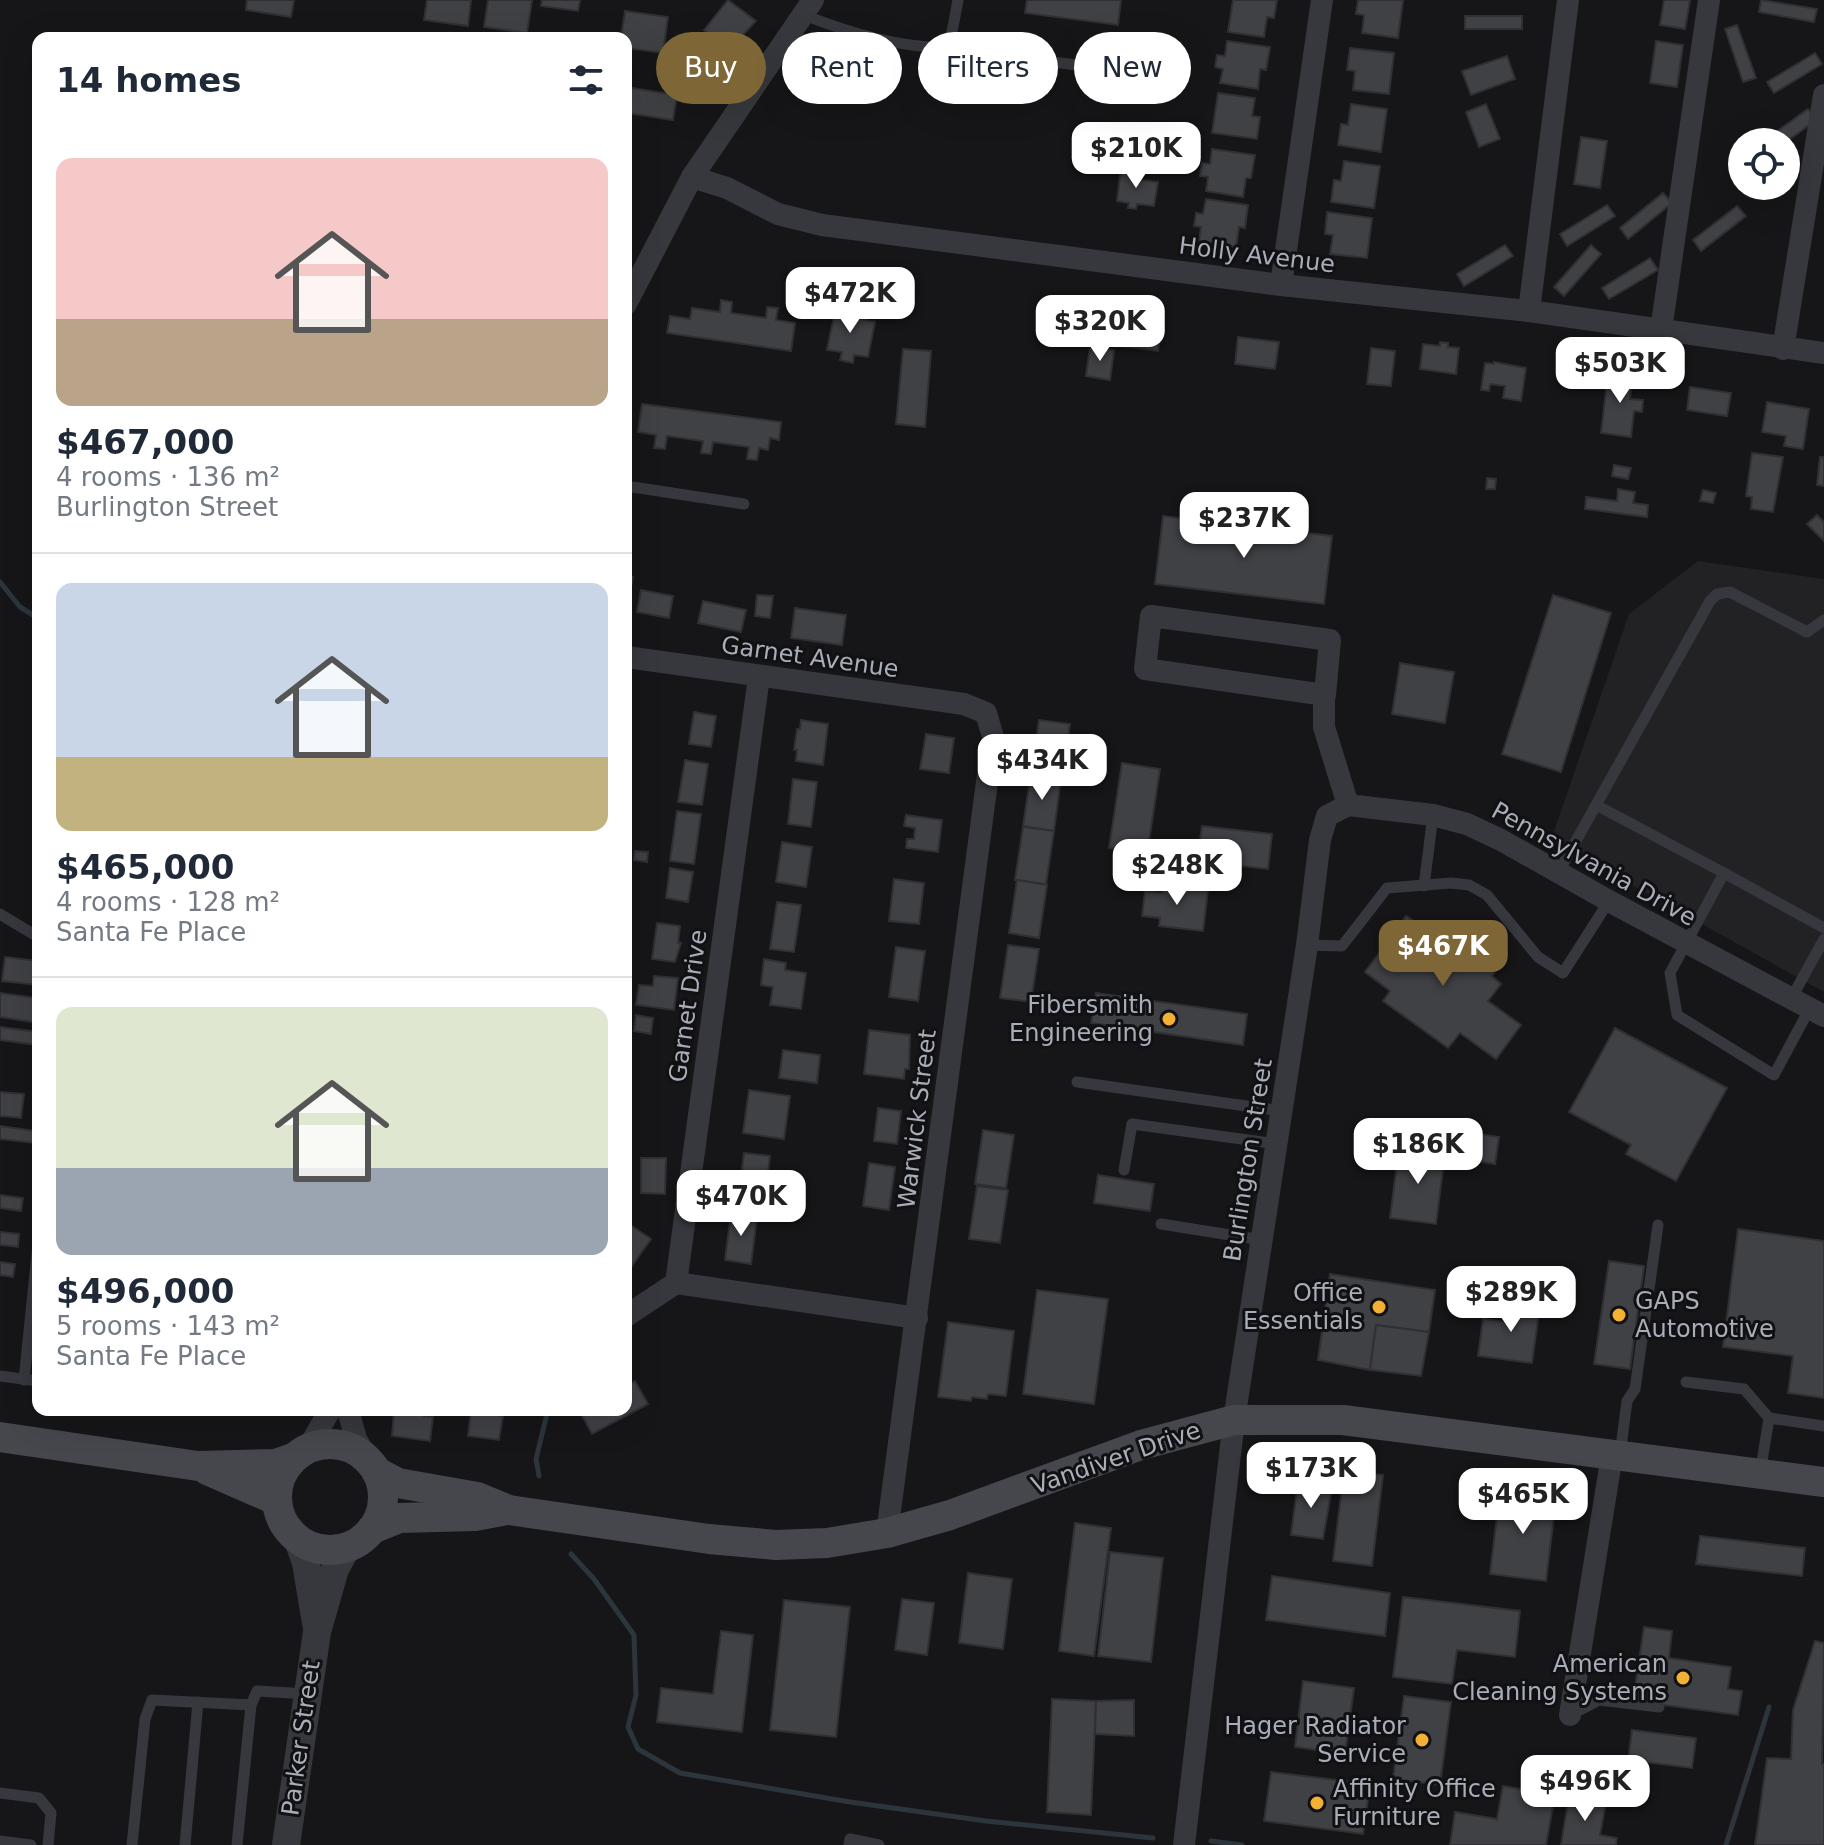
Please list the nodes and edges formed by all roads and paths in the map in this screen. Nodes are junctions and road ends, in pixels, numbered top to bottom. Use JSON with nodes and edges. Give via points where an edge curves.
{"nodes":[{"id":1,"x":958,"y":0,"type":"edge"},
{"id":2,"x":1322,"y":0,"type":"edge"},
{"id":3,"x":1568,"y":0,"type":"edge"},
{"id":4,"x":1709,"y":0,"type":"edge"},
{"id":5,"x":809,"y":8,"type":"edge"},
{"id":6,"x":952,"y":32,"type":"edge"},
{"id":7,"x":918,"y":48,"type":"edge"},
{"id":8,"x":1824,"y":95,"type":"edge"},
{"id":9,"x":692,"y":177,"type":"junction"},
{"id":10,"x":1281,"y":285,"type":"junction"},
{"id":11,"x":632,"y":292,"type":"edge"},
{"id":12,"x":1529,"y":311,"type":"junction"},
{"id":13,"x":1661,"y":330,"type":"junction"},
{"id":14,"x":1783,"y":349,"type":"junction"},
{"id":15,"x":1824,"y":353,"type":"edge"},
{"id":16,"x":632,"y":487,"type":"edge"},
{"id":17,"x":744,"y":504,"type":"dead end"},
{"id":18,"x":1824,"y":620,"type":"edge"},
{"id":19,"x":632,"y":658,"type":"edge"},
{"id":20,"x":759,"y":677,"type":"junction"},
{"id":21,"x":1325,"y":695,"type":"junction"},
{"id":22,"x":986,"y":713,"type":"joint"},
{"id":23,"x":1348,"y":805,"type":"junction"},
{"id":24,"x":1598,"y":806,"type":"junction"},
{"id":25,"x":1433,"y":815,"type":"junction"},
{"id":26,"x":1558,"y":873,"type":"junction"},
{"id":27,"x":1724,"y":873,"type":"junction"},
{"id":28,"x":1424,"y":886,"type":"junction"},
{"id":29,"x":1609,"y":901,"type":"junction"},
{"id":30,"x":0,"y":914,"type":"edge"},
{"id":31,"x":1824,"y":928,"type":"edge"},
{"id":32,"x":32,"y":933,"type":"edge"},
{"id":33,"x":1824,"y":939,"type":"edge"},
{"id":34,"x":1687,"y":943,"type":"junction"},
{"id":35,"x":1307,"y":945,"type":"junction"},
{"id":36,"x":1808,"y":1008,"type":"edge"},
{"id":37,"x":1077,"y":1082,"type":"dead end"},
{"id":38,"x":1282,"y":1111,"type":"junction"},
{"id":39,"x":1277,"y":1144,"type":"junction"},
{"id":40,"x":1124,"y":1170,"type":"dead end"},
{"id":41,"x":1161,"y":1224,"type":"dead end"},
{"id":42,"x":1658,"y":1225,"type":"dead end"},
{"id":43,"x":1262,"y":1240,"type":"junction"},
{"id":44,"x":676,"y":1283,"type":"junction"},
{"id":45,"x":32,"y":1302,"type":"edge"},
{"id":46,"x":632,"y":1312,"type":"edge"},
{"id":47,"x":917,"y":1318,"type":"junction"},
{"id":48,"x":0,"y":1376,"type":"edge"},
{"id":49,"x":24,"y":1380,"type":"junction"},
{"id":50,"x":32,"y":1381,"type":"edge"},
{"id":51,"x":1686,"y":1382,"type":"dead end"},
{"id":52,"x":326,"y":1416,"type":"edge"},
{"id":53,"x":350,"y":1416,"type":"edge"},
{"id":54,"x":1769,"y":1418,"type":"junction"},
{"id":55,"x":1234,"y":1420,"type":"junction"},
{"id":56,"x":1824,"y":1426,"type":"edge"},
{"id":57,"x":0,"y":1437,"type":"edge"},
{"id":58,"x":300,"y":1453,"type":"junction"},
{"id":59,"x":1616,"y":1455,"type":"junction"},
{"id":60,"x":198,"y":1466,"type":"junction"},
{"id":61,"x":372,"y":1466,"type":"junction"},
{"id":62,"x":1760,"y":1474,"type":"junction"},
{"id":63,"x":1824,"y":1482,"type":"edge"},
{"id":64,"x":276,"y":1500,"type":"junction"},
{"id":65,"x":509,"y":1510,"type":"junction"},
{"id":66,"x":372,"y":1529,"type":"junction"},
{"id":67,"x":887,"y":1533,"type":"junction"},
{"id":68,"x":298,"y":1540,"type":"junction"},
{"id":69,"x":347,"y":1547,"type":"junction"},
{"id":70,"x":317,"y":1632,"type":"junction"},
{"id":71,"x":309,"y":1694,"type":"junction"},
{"id":72,"x":198,"y":1702,"type":"junction"},
{"id":73,"x":251,"y":1705,"type":"junction"},
{"id":74,"x":1659,"y":1707,"type":"dead end"},
{"id":75,"x":1570,"y":1715,"type":"joint"},
{"id":76,"x":0,"y":1793,"type":"edge"},
{"id":77,"x":0,"y":1841,"type":"edge"},
{"id":78,"x":31,"y":1845,"type":"edge"},
{"id":79,"x":48,"y":1845,"type":"edge"},
{"id":80,"x":132,"y":1845,"type":"edge"},
{"id":81,"x":185,"y":1845,"type":"edge"},
{"id":82,"x":237,"y":1845,"type":"edge"},
{"id":83,"x":286,"y":1845,"type":"edge"},
{"id":84,"x":849,"y":1845,"type":"edge"},
{"id":85,"x":879,"y":1845,"type":"edge"},
{"id":86,"x":1184,"y":1845,"type":"edge"}],
"edges":[{"from":1,"to":6,"type":"lane"},
{"from":2,"to":10,"type":"street"},
{"from":3,"to":12,"type":"street"},
{"from":4,"to":13,"type":"street"},
{"from":5,"to":7,"type":"lane","via":[[853,34]]},
{"from":5,"to":9,"type":"street"},
{"from":8,"to":14,"type":"street"},
{"from":9,"to":10,"type":"street","name":"Holly Avenue","via":[[778,214],[822,225]]},
{"from":9,"to":11,"type":"street"},
{"from":10,"to":12,"type":"street","name":"Holly Avenue"},
{"from":12,"to":13,"type":"street","name":"Holly Avenue"},
{"from":13,"to":14,"type":"street","name":"Holly Avenue"},
{"from":14,"to":15,"type":"street","name":"Holly Avenue"},
{"from":16,"to":17,"type":"lane"},
{"from":18,"to":24,"type":"lane","via":[[1807,632],[1730,592],[1717,594]]},
{"from":19,"to":20,"type":"street","name":"Garnet Avenue"},
{"from":20,"to":22,"type":"street","name":"Garnet Avenue","via":[[964,704]]},
{"from":20,"to":44,"type":"street","name":"Garnet Drive"},
{"from":21,"to":21,"type":"street","via":[[1145,669],[1151,616],[1330,640]]},
{"from":21,"to":23,"type":"street","via":[[1324,727]]},
{"from":22,"to":47,"type":"street","name":"Warwick Street","via":[[993,737]]},
{"from":23,"to":25,"type":"street","name":"Pennsylvania Drive"},
{"from":23,"to":35,"type":"street","name":"Burlington Street","via":[[1327,816]]},
{"from":24,"to":26,"type":"lane"},
{"from":24,"to":27,"type":"lane"},
{"from":25,"to":26,"type":"street","name":"Pennsylvania Drive","via":[[1467,824]]},
{"from":25,"to":28,"type":"lane"},
{"from":26,"to":29,"type":"street","name":"Pennsylvania Drive"},
{"from":27,"to":31,"type":"lane"},
{"from":27,"to":34,"type":"lane"},
{"from":28,"to":29,"type":"lane","via":[[1469,885],[1487,895],[1538,957],[1563,973]]},
{"from":28,"to":35,"type":"lane","via":[[1387,888],[1342,946]]},
{"from":29,"to":34,"type":"street","name":"Pennsylvania Drive"},
{"from":30,"to":32,"type":"lane"},
{"from":33,"to":36,"type":"lane"},
{"from":34,"to":36,"type":"street","name":"Pennsylvania Drive"},
{"from":34,"to":36,"type":"lane","via":[[1670,973],[1677,1015],[1774,1075]]},
{"from":35,"to":38,"type":"street","name":"Burlington Street"},
{"from":37,"to":38,"type":"lane"},
{"from":38,"to":39,"type":"street","name":"Burlington Street"},
{"from":39,"to":40,"type":"lane","via":[[1132,1124]]},
{"from":39,"to":43,"type":"street","name":"Burlington Street"},
{"from":41,"to":43,"type":"lane"},
{"from":42,"to":59,"type":"lane","via":[[1635,1389],[1627,1401]]},
{"from":43,"to":55,"type":"street","name":"Burlington Street"},
{"from":44,"to":46,"type":"street"},
{"from":44,"to":47,"type":"street"},
{"from":45,"to":49,"type":"lane"},
{"from":47,"to":67,"type":"street","name":"Warwick Street"},
{"from":48,"to":49,"type":"lane"},
{"from":49,"to":50,"type":"lane"},
{"from":51,"to":54,"type":"lane","via":[[1744,1389]]},
{"from":52,"to":58,"type":"street"},
{"from":53,"to":61,"type":"street"},
{"from":54,"to":56,"type":"lane"},
{"from":54,"to":62,"type":"lane"},
{"from":55,"to":59,"type":"main road","name":"Vandiver Drive","via":[[1343,1420]]},
{"from":55,"to":67,"type":"main road","name":"Vandiver Drive","via":[[1141,1445]]},
{"from":55,"to":86,"type":"street","name":"Burlington Street"},
{"from":57,"to":60,"type":"main road"},
{"from":58,"to":60,"type":"main road","via":[[276,1464]]},
{"from":58,"to":61,"type":"main road","via":[[335,1444],[353,1449]]},
{"from":58,"to":64,"type":"main road","via":[[282,1473]]},
{"from":59,"to":62,"type":"main road","name":"Vandiver Drive"},
{"from":59,"to":75,"type":"street"},
{"from":60,"to":64,"type":"main road"},
{"from":61,"to":65,"type":"main road","name":"Vandiver Drive","via":[[398,1483],[477,1497]]},
{"from":61,"to":66,"type":"main road","via":[[383,1501]]},
{"from":62,"to":63,"type":"main road","name":"Vandiver Drive"},
{"from":64,"to":68,"type":"main road","via":[[285,1526]]},
{"from":65,"to":66,"type":"main road","name":"Vandiver Drive","via":[[399,1518]]},
{"from":65,"to":67,"type":"main road","name":"Vandiver Drive","via":[[746,1543],[827,1543]]},
{"from":66,"to":69,"type":"main road"},
{"from":68,"to":69,"type":"main road","via":[[324,1549]]},
{"from":68,"to":70,"type":"street","name":"Parker Street"},
{"from":69,"to":70,"type":"street","name":"Parker Street"},
{"from":70,"to":71,"type":"street","name":"Parker Street"},
{"from":71,"to":73,"type":"lane","via":[[257,1691]]},
{"from":71,"to":83,"type":"street","name":"Parker Street"},
{"from":72,"to":73,"type":"lane"},
{"from":72,"to":80,"type":"lane","via":[[152,1700],[145,1719]]},
{"from":72,"to":81,"type":"lane"},
{"from":73,"to":82,"type":"lane"},
{"from":74,"to":75,"type":"lane","via":[[1599,1700]]},
{"from":76,"to":79,"type":"lane","via":[[39,1798],[51,1813]]},
{"from":77,"to":78,"type":"lane"},
{"from":84,"to":85,"type":"lane","via":[[850,1839]]}]}
